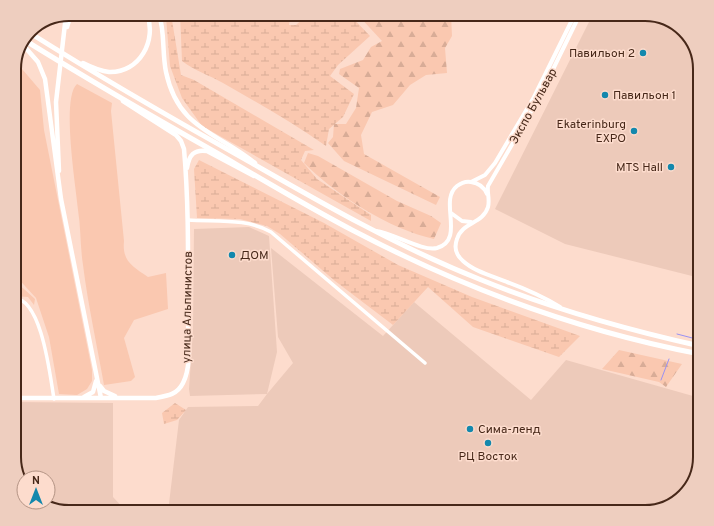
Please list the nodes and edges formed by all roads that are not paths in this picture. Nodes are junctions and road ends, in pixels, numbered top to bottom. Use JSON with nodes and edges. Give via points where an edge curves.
{"nodes":[{"id":1,"x":66,"y":21,"type":"edge"},
{"id":2,"x":69,"y":21,"type":"edge"},
{"id":3,"x":148,"y":21,"type":"edge"},
{"id":4,"x":160,"y":21,"type":"edge"},
{"id":5,"x":572,"y":21,"type":"edge"},
{"id":6,"x":577,"y":21,"type":"edge"},
{"id":7,"x":35,"y":35,"type":"edge"},
{"id":8,"x":34,"y":36,"type":"edge"},
{"id":9,"x":64,"y":37,"type":"junction"},
{"id":10,"x":39,"y":39,"type":"junction"},
{"id":11,"x":29,"y":43,"type":"edge"},
{"id":12,"x":26,"y":48,"type":"edge"},
{"id":13,"x":62,"y":54,"type":"junction"},
{"id":14,"x":118,"y":96,"type":"junction"},
{"id":15,"x":264,"y":171,"type":"junction"},
{"id":16,"x":187,"y":176,"type":"junction"},
{"id":17,"x":264,"y":180,"type":"junction"},
{"id":18,"x":471,"y":182,"type":"junction"},
{"id":19,"x":489,"y":198,"type":"junction"},
{"id":20,"x":451,"y":213,"type":"junction"},
{"id":21,"x":188,"y":220,"type":"junction"},
{"id":22,"x":472,"y":222,"type":"junction"},
{"id":23,"x":67,"y":224,"type":"junction"},
{"id":24,"x":368,"y":229,"type":"junction"},
{"id":25,"x":21,"y":300,"type":"edge"},
{"id":26,"x":567,"y":311,"type":"junction"},
{"id":27,"x":682,"y":342,"type":"junction"},
{"id":28,"x":693,"y":343,"type":"edge"},
{"id":29,"x":693,"y":344,"type":"edge"},
{"id":30,"x":679,"y":350,"type":"junction"},
{"id":31,"x":693,"y":353,"type":"edge"},
{"id":32,"x":693,"y":355,"type":"edge"},
{"id":33,"x":425,"y":363,"type":"dead end"},
{"id":34,"x":95,"y":365,"type":"junction"},
{"id":35,"x":97,"y":377,"type":"junction"},
{"id":36,"x":21,"y":398,"type":"edge"},
{"id":37,"x":54,"y":398,"type":"junction"},
{"id":38,"x":70,"y":398,"type":"junction"},
{"id":39,"x":101,"y":398,"type":"junction"},
{"id":40,"x":128,"y":398,"type":"junction"}],
"edges":[{"from":1,"to":9,"type":"main road"},
{"from":2,"to":9,"type":"main road"},
{"from":3,"to":13,"type":"main road","via":[[147,49],[140,59],[129,67],[118,71],[104,71]]},
{"from":4,"to":15,"type":"main road","via":[[166,72],[171,90],[180,106],[200,128],[247,156]]},
{"from":5,"to":18,"type":"street","name":"Экспо Бульвар","via":[[534,97],[495,163],[485,175]]},
{"from":6,"to":19,"type":"street","name":"Экспо Бульвар","via":[[542,92],[490,183]]},
{"from":7,"to":10,"type":"main road"},
{"from":8,"to":10,"type":"main road"},
{"from":9,"to":23,"type":"main road","via":[[56,136]]},
{"from":10,"to":13,"type":"main road"},
{"from":11,"to":14,"type":"main road"},
{"from":12,"to":23,"type":"main road","via":[[38,62],[45,79],[53,150]]},
{"from":13,"to":15,"type":"main road"},
{"from":14,"to":16,"type":"main road","via":[[127,105],[178,138],[184,150]]},
{"from":14,"to":17,"type":"main road"},
{"from":15,"to":24,"type":"main road"},
{"from":16,"to":17,"type":"main road","via":[[190,156],[199,150],[207,151],[249,175]]},
{"from":16,"to":21,"type":"main road","name":"улица Альпинистов"},
{"from":17,"to":30,"type":"main road","via":[[354,231],[467,284],[568,321]]},
{"from":18,"to":19,"type":"street","via":[[482,187]]},
{"from":18,"to":20,"type":"street","name":"Экспо Бульвар","via":[[460,184],[453,190],[449,202]]},
{"from":19,"to":22,"type":"street","name":"Экспо Бульвар","via":[[485,215]]},
{"from":20,"to":22,"type":"street","via":[[462,221]]},
{"from":20,"to":24,"type":"street","name":"Экспо Бульвар","via":[[449,238],[436,248],[424,247],[388,233]]},
{"from":21,"to":33,"type":"street","via":[[243,223],[260,226],[271,232]]},
{"from":21,"to":40,"type":"main road","name":"улица Альпинистов","via":[[187,359],[183,383],[172,394],[155,398]]},
{"from":22,"to":26,"type":"street","name":"Экспо Бульвар","via":[[457,238],[456,250],[463,261],[475,269],[531,292]]},
{"from":23,"to":34,"type":"main road"},
{"from":24,"to":26,"type":"main road","via":[[479,280]]},
{"from":25,"to":37,"type":"street","via":[[34,313]]},
{"from":26,"to":27,"type":"main road"},
{"from":27,"to":28,"type":"main road"},
{"from":27,"to":29,"type":"main road"},
{"from":30,"to":31,"type":"main road"},
{"from":30,"to":32,"type":"main road"},
{"from":34,"to":35,"type":"main road"},
{"from":34,"to":38,"type":"main road","via":[[96,387],[93,392],[87,396]]},
{"from":35,"to":39,"type":"main road"},
{"from":35,"to":40,"type":"main road","via":[[101,387],[109,394]]},
{"from":36,"to":37,"type":"main road","name":"улица Альпинистов"},
{"from":37,"to":38,"type":"main road","name":"улица Альпинистов"},
{"from":38,"to":39,"type":"main road","name":"улица Альпинистов"},
{"from":39,"to":40,"type":"main road","name":"улица Альпинистов"}]}
